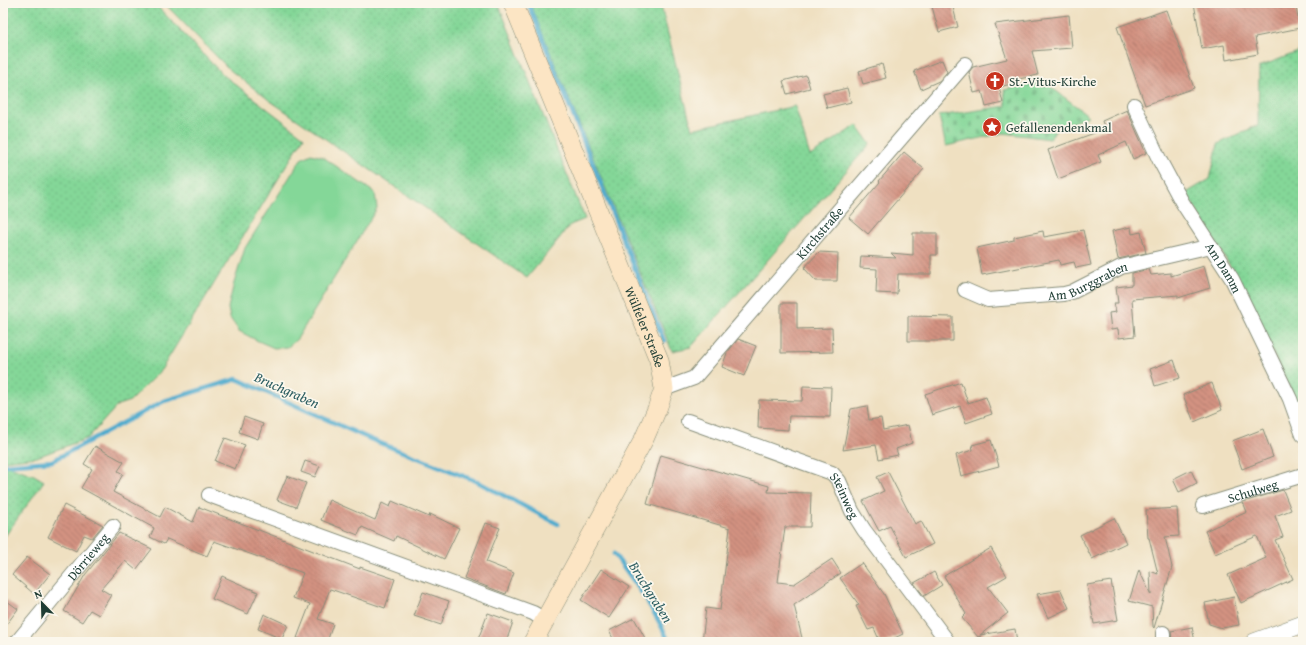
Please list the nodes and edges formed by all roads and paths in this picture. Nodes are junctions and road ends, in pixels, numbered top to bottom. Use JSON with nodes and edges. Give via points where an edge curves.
{"nodes":[{"id":1,"x":513,"y":3,"type":"edge"},
{"id":2,"x":965,"y":64,"type":"dead end"},
{"id":3,"x":1134,"y":105,"type":"dead end"},
{"id":4,"x":1211,"y":246,"type":"junction"},
{"id":5,"x":965,"y":290,"type":"dead end"},
{"id":6,"x":664,"y":389,"type":"junction"},
{"id":7,"x":688,"y":421,"type":"dead end"},
{"id":8,"x":1303,"y":435,"type":"edge"},
{"id":9,"x":1303,"y":475,"type":"edge"},
{"id":10,"x":209,"y":495,"type":"dead end"},
{"id":11,"x":1203,"y":506,"type":"dead end"},
{"id":12,"x":113,"y":526,"type":"dead end"},
{"id":13,"x":545,"y":620,"type":"junction"},
{"id":14,"x":1303,"y":624,"type":"edge"},
{"id":15,"x":17,"y":642,"type":"edge"},
{"id":16,"x":533,"y":642,"type":"edge"},
{"id":17,"x":948,"y":642,"type":"edge"},
{"id":18,"x":1254,"y":642,"type":"edge"}],
"edges":[{"from":1,"to":6,"type":"main road","name":"Wülfeler Straße","via":[[659,360]]},
{"from":2,"to":6,"type":"street","name":"Kirchstraße","via":[[694,378]]},
{"from":3,"to":4,"type":"street","name":"Am Damm","via":[[1178,195]]},
{"from":4,"to":5,"type":"street","name":"Am Burggraben","via":[[1121,267],[1064,294],[988,300]]},
{"from":4,"to":8,"type":"street","name":"Am Damm","via":[[1232,279],[1290,399]]},
{"from":6,"to":13,"type":"main road","name":"Wülfeler Straße","via":[[644,439]]},
{"from":7,"to":17,"type":"street","name":"Steinweg","via":[[832,473],[839,481],[852,511],[864,530]]},
{"from":9,"to":11,"type":"street","name":"Schulweg"},
{"from":10,"to":13,"type":"street","via":[[533,613]]},
{"from":12,"to":15,"type":"street","name":"Dörrieweg"},
{"from":13,"to":16,"type":"main road","name":"Wülfeler Straße"},
{"from":14,"to":18,"type":"street"}]}
